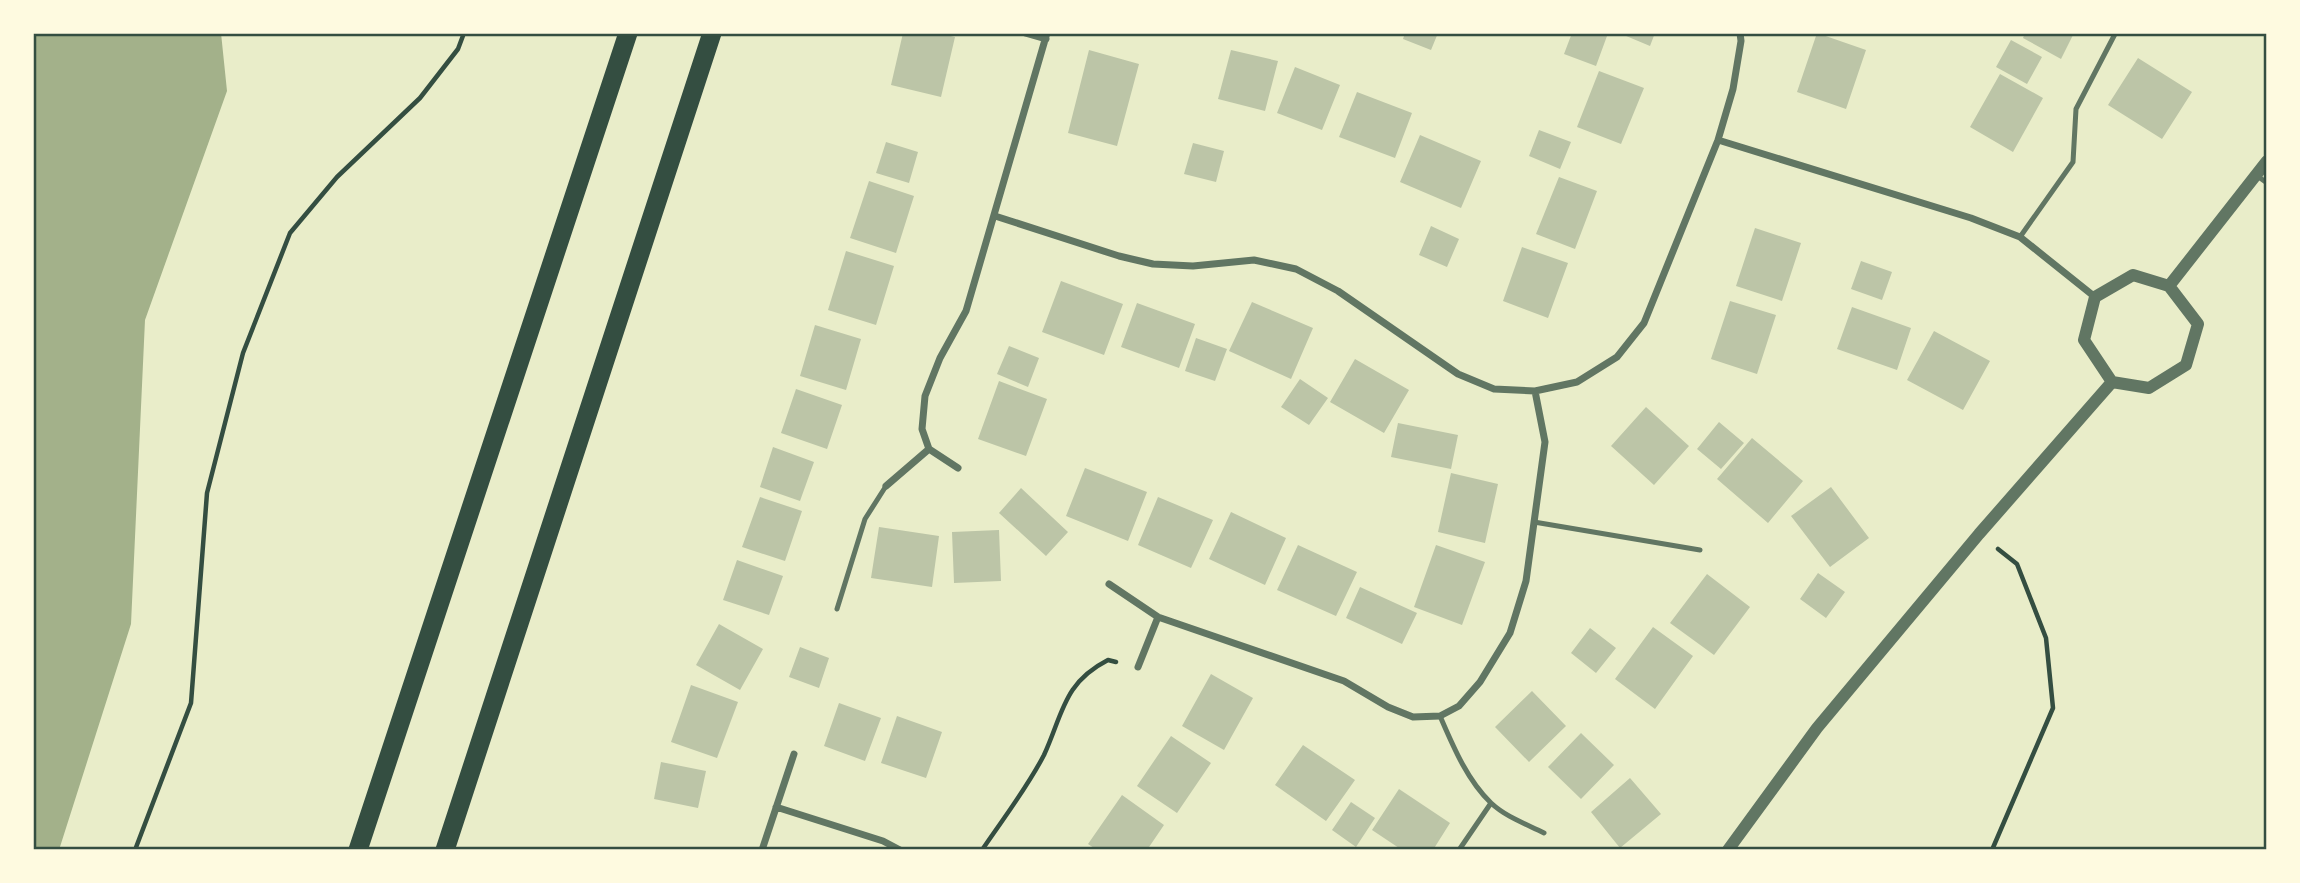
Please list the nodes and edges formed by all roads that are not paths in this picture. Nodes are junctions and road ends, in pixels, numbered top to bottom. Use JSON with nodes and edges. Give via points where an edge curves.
{"nodes":[{"id":1,"x":628,"y":33,"type":"edge"},
{"id":2,"x":712,"y":33,"type":"edge"},
{"id":3,"x":1025,"y":33,"type":"edge"},
{"id":4,"x":1740,"y":33,"type":"edge"},
{"id":5,"x":2115,"y":34,"type":"edge"},
{"id":6,"x":1047,"y":36,"type":"edge"},
{"id":7,"x":1717,"y":140,"type":"junction"},
{"id":8,"x":2267,"y":162,"type":"edge"},
{"id":9,"x":2262,"y":179,"type":"edge"},
{"id":10,"x":995,"y":216,"type":"junction"},
{"id":11,"x":2020,"y":237,"type":"junction"},
{"id":12,"x":2169,"y":286,"type":"junction"},
{"id":13,"x":2095,"y":297,"type":"junction"},
{"id":14,"x":2112,"y":382,"type":"junction"},
{"id":15,"x":1535,"y":391,"type":"junction"},
{"id":16,"x":929,"y":449,"type":"junction"},
{"id":17,"x":958,"y":468,"type":"dead end"},
{"id":18,"x":886,"y":486,"type":"joint"},
{"id":19,"x":1534,"y":523,"type":"junction"},
{"id":20,"x":1700,"y":550,"type":"dead end"},
{"id":21,"x":1109,"y":584,"type":"dead end"},
{"id":22,"x":836,"y":609,"type":"dead end"},
{"id":23,"x":1158,"y":617,"type":"junction"},
{"id":24,"x":1138,"y":667,"type":"road end"},
{"id":25,"x":1440,"y":716,"type":"junction"},
{"id":26,"x":794,"y":754,"type":"dead end"},
{"id":27,"x":1491,"y":803,"type":"junction"},
{"id":28,"x":776,"y":807,"type":"junction"},
{"id":29,"x":1544,"y":833,"type":"dead end"},
{"id":30,"x":358,"y":850,"type":"edge"},
{"id":31,"x":445,"y":850,"type":"edge"},
{"id":32,"x":762,"y":850,"type":"edge"},
{"id":33,"x":900,"y":850,"type":"edge"},
{"id":34,"x":1459,"y":850,"type":"edge"},
{"id":35,"x":1728,"y":850,"type":"edge"}],
"edges":[{"from":1,"to":30,"type":"highway"},
{"from":2,"to":31,"type":"highway"},
{"from":3,"to":6,"type":"street"},
{"from":4,"to":7,"type":"street","via":[[1733,89]]},
{"from":5,"to":11,"type":"lane","via":[[2076,109],[2073,162]]},
{"from":6,"to":10,"type":"street"},
{"from":7,"to":11,"type":"street"},
{"from":7,"to":15,"type":"street","via":[[1644,323],[1617,357],[1577,382]]},
{"from":8,"to":9,"type":"street"},
{"from":9,"to":12,"type":"street"},
{"from":10,"to":15,"type":"street","via":[[1153,264],[1193,266],[1254,260],[1296,269],[1338,291],[1458,374],[1494,389]]},
{"from":10,"to":16,"type":"street","via":[[966,311],[925,396],[922,429]]},
{"from":11,"to":13,"type":"street"},
{"from":12,"to":13,"type":"street","via":[[2133,275]]},
{"from":12,"to":14,"type":"street","via":[[2198,324],[2186,365],[2149,388]]},
{"from":13,"to":14,"type":"street","via":[[2084,340]]},
{"from":14,"to":35,"type":"street","via":[[1817,728]]},
{"from":15,"to":19,"type":"street","via":[[1545,442]]},
{"from":16,"to":17,"type":"street"},
{"from":16,"to":18,"type":"street"},
{"from":18,"to":22,"type":"lane","via":[[865,519]]},
{"from":19,"to":20,"type":"lane"},
{"from":19,"to":25,"type":"street","via":[[1526,581],[1510,633],[1480,682],[1459,706]]},
{"from":21,"to":23,"type":"street"},
{"from":23,"to":24,"type":"street"},
{"from":23,"to":25,"type":"street","via":[[1344,681],[1413,717]]},
{"from":25,"to":27,"type":"lane","via":[[1458,756]]},
{"from":26,"to":28,"type":"street"},
{"from":27,"to":29,"type":"lane"},
{"from":27,"to":34,"type":"lane"},
{"from":28,"to":32,"type":"street"},
{"from":28,"to":33,"type":"street"}]}
